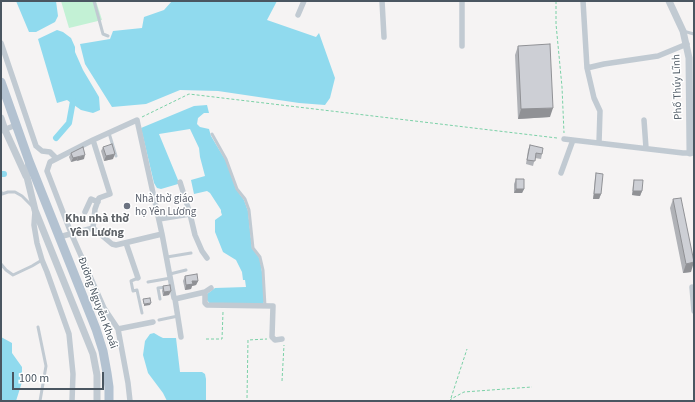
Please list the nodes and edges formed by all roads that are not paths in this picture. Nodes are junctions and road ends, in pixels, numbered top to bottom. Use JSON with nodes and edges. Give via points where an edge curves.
{"nodes":[{"id":1,"x":94,"y":1,"type":"edge"},
{"id":2,"x":304,"y":1,"type":"edge"},
{"id":3,"x":382,"y":1,"type":"edge"},
{"id":4,"x":462,"y":1,"type":"edge"},
{"id":5,"x":583,"y":1,"type":"edge"},
{"id":6,"x":668,"y":1,"type":"edge"},
{"id":7,"x":298,"y":15,"type":"dead end"},
{"id":8,"x":683,"y":31,"type":"junction"},
{"id":9,"x":694,"y":34,"type":"edge"},
{"id":10,"x":108,"y":36,"type":"dead end"},
{"id":11,"x":384,"y":37,"type":"dead end"},
{"id":12,"x":1,"y":42,"type":"edge"},
{"id":13,"x":687,"y":44,"type":"junction"},
{"id":14,"x":462,"y":46,"type":"dead end"},
{"id":15,"x":587,"y":68,"type":"junction"},
{"id":16,"x":1,"y":82,"type":"edge"},
{"id":17,"x":692,"y":84,"type":"edge"},
{"id":18,"x":1,"y":118,"type":"edge"},
{"id":19,"x":644,"y":120,"type":"dead end"},
{"id":20,"x":16,"y":125,"type":"junction"},
{"id":21,"x":3,"y":130,"type":"edge"},
{"id":22,"x":109,"y":133,"type":"junction"},
{"id":23,"x":212,"y":134,"type":"dead end"},
{"id":24,"x":564,"y":139,"type":"road end"},
{"id":25,"x":93,"y":140,"type":"junction"},
{"id":26,"x":573,"y":140,"type":"junction"},
{"id":27,"x":599,"y":143,"type":"junction"},
{"id":28,"x":646,"y":148,"type":"junction"},
{"id":29,"x":692,"y":153,"type":"edge"},
{"id":30,"x":116,"y":156,"type":"edge"},
{"id":31,"x":56,"y":158,"type":"junction"},
{"id":32,"x":29,"y":161,"type":"junction"},
{"id":33,"x":561,"y":173,"type":"dead end"},
{"id":34,"x":27,"y":177,"type":"junction"},
{"id":35,"x":180,"y":182,"type":"dead end"},
{"id":36,"x":1,"y":192,"type":"edge"},
{"id":37,"x":98,"y":202,"type":"junction"},
{"id":38,"x":36,"y":210,"type":"junction"},
{"id":39,"x":85,"y":212,"type":"dead end"},
{"id":40,"x":190,"y":214,"type":"junction"},
{"id":41,"x":159,"y":219,"type":"junction"},
{"id":42,"x":93,"y":228,"type":"junction"},
{"id":43,"x":71,"y":233,"type":"junction"},
{"id":44,"x":162,"y":234,"type":"junction"},
{"id":45,"x":59,"y":237,"type":"junction"},
{"id":46,"x":126,"y":243,"type":"junction"},
{"id":47,"x":191,"y":253,"type":"dead end"},
{"id":48,"x":167,"y":257,"type":"junction"},
{"id":49,"x":207,"y":258,"type":"dead end"},
{"id":50,"x":42,"y":260,"type":"junction"},
{"id":51,"x":1,"y":264,"type":"edge"},
{"id":52,"x":186,"y":270,"type":"dead end"},
{"id":53,"x":170,"y":276,"type":"junction"},
{"id":54,"x":138,"y":278,"type":"joint"},
{"id":55,"x":148,"y":282,"type":"dead end"},
{"id":56,"x":172,"y":286,"type":"junction"},
{"id":57,"x":211,"y":288,"type":"dead end"},
{"id":58,"x":692,"y":288,"type":"dead end"},
{"id":59,"x":205,"y":292,"type":"junction"},
{"id":60,"x":176,"y":299,"type":"junction"},
{"id":61,"x":160,"y":300,"type":"dead end"},
{"id":62,"x":265,"y":306,"type":"junction"},
{"id":63,"x":694,"y":311,"type":"edge"},
{"id":64,"x":142,"y":313,"type":"dead end"},
{"id":65,"x":178,"y":316,"type":"junction"},
{"id":66,"x":156,"y":321,"type":"joint"},
{"id":67,"x":38,"y":327,"type":"dead end"},
{"id":68,"x":118,"y":329,"type":"junction"},
{"id":69,"x":181,"y":338,"type":"dead end"},
{"id":70,"x":282,"y":340,"type":"road end"},
{"id":71,"x":40,"y":401,"type":"edge"},
{"id":72,"x":72,"y":401,"type":"edge"},
{"id":73,"x":97,"y":401,"type":"edge"},
{"id":74,"x":109,"y":401,"type":"edge"},
{"id":75,"x":130,"y":401,"type":"edge"}],
"edges":[{"from":1,"to":10,"type":"lane","via":[[103,34]]},
{"from":2,"to":7,"type":"street"},
{"from":3,"to":11,"type":"street"},
{"from":4,"to":14,"type":"street"},
{"from":5,"to":15,"type":"street"},
{"from":6,"to":8,"type":"street","name":"Phố Thúy Lĩnh"},
{"from":8,"to":9,"type":"lane"},
{"from":8,"to":13,"type":"street","name":"Phố Thúy Lĩnh"},
{"from":12,"to":31,"type":"street","via":[[36,146],[42,151],[50,152]]},
{"from":13,"to":15,"type":"street","via":[[658,56]]},
{"from":13,"to":17,"type":"street","name":"Phố Thúy Lĩnh"},
{"from":15,"to":27,"type":"street","via":[[600,111]]},
{"from":16,"to":20,"type":"main road","name":"Đường Nguyễn Khoái"},
{"from":17,"to":29,"type":"street","name":"Phố Thúy Lĩnh"},
{"from":18,"to":21,"type":"street"},
{"from":19,"to":28,"type":"street"},
{"from":20,"to":21,"type":"street"},
{"from":20,"to":32,"type":"main road","name":"Đường Nguyễn Khoái"},
{"from":21,"to":34,"type":"street"},
{"from":22,"to":25,"type":"street"},
{"from":22,"to":30,"type":"lane"},
{"from":22,"to":41,"type":"street","via":[[137,120]]},
{"from":23,"to":62,"type":"lane","via":[[249,210],[253,248],[260,258],[263,270]]},
{"from":24,"to":26,"type":"street"},
{"from":25,"to":31,"type":"street"},
{"from":25,"to":37,"type":"street","via":[[110,194],[99,198]]},
{"from":26,"to":27,"type":"street"},
{"from":26,"to":33,"type":"street"},
{"from":27,"to":28,"type":"street"},
{"from":28,"to":29,"type":"street"},
{"from":31,"to":43,"type":"street","via":[[50,162],[47,171]]},
{"from":32,"to":34,"type":"street"},
{"from":32,"to":45,"type":"main road","name":"Đường Nguyễn Khoái"},
{"from":34,"to":38,"type":"street"},
{"from":35,"to":40,"type":"street"},
{"from":36,"to":38,"type":"lane","via":[[15,192]]},
{"from":37,"to":39,"type":"street","via":[[91,199]]},
{"from":37,"to":42,"type":"street"},
{"from":38,"to":50,"type":"street","via":[[34,225]]},
{"from":38,"to":73,"type":"street","via":[[91,346],[97,375]]},
{"from":40,"to":41,"type":"street"},
{"from":40,"to":49,"type":"street","via":[[195,235]]},
{"from":41,"to":44,"type":"street"},
{"from":42,"to":43,"type":"street"},
{"from":42,"to":46,"type":"street","via":[[112,244]]},
{"from":43,"to":45,"type":"street"},
{"from":43,"to":68,"type":"street","via":[[104,308]]},
{"from":44,"to":46,"type":"street"},
{"from":44,"to":48,"type":"street"},
{"from":45,"to":74,"type":"main road","name":"Đường Nguyễn Khoái","via":[[103,351]]},
{"from":46,"to":54,"type":"street"},
{"from":47,"to":48,"type":"lane"},
{"from":48,"to":53,"type":"street"},
{"from":50,"to":51,"type":"lane","via":[[13,275]]},
{"from":50,"to":72,"type":"street","via":[[69,334],[73,374]]},
{"from":52,"to":53,"type":"lane"},
{"from":53,"to":55,"type":"lane"},
{"from":53,"to":56,"type":"street"},
{"from":54,"to":64,"type":"lane","via":[[131,281],[133,291],[137,290]]},
{"from":56,"to":60,"type":"street"},
{"from":56,"to":61,"type":"lane","via":[[158,288]]},
{"from":57,"to":59,"type":"street"},
{"from":58,"to":63,"type":"street"},
{"from":59,"to":60,"type":"street"},
{"from":59,"to":62,"type":"street","via":[[207,305]]},
{"from":60,"to":65,"type":"street"},
{"from":62,"to":70,"type":"street","via":[[273,306],[272,337],[275,340]]},
{"from":65,"to":66,"type":"lane"},
{"from":65,"to":69,"type":"street"},
{"from":66,"to":68,"type":"street"},
{"from":67,"to":71,"type":"lane","via":[[46,366]]},
{"from":68,"to":75,"type":"street"}]}
